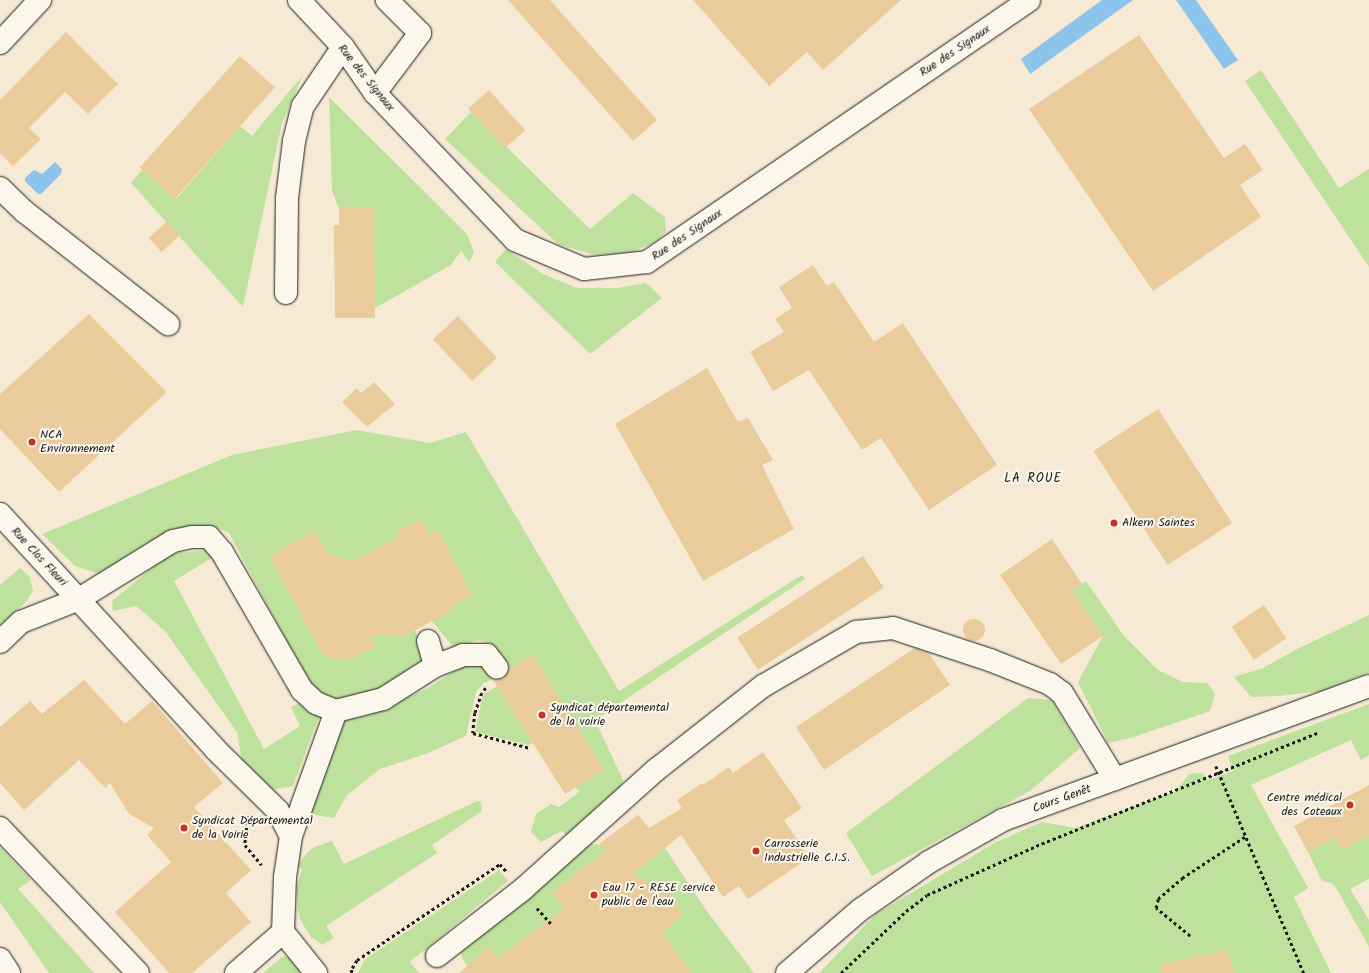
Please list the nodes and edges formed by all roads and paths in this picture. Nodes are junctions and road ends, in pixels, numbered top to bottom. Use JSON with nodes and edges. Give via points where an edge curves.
{"nodes":[{"id":1,"x":40,"y":0,"type":"edge"},
{"id":2,"x":299,"y":0,"type":"edge"},
{"id":3,"x":387,"y":0,"type":"edge"},
{"id":4,"x":1030,"y":0,"type":"edge"},
{"id":5,"x":0,"y":43,"type":"edge"},
{"id":6,"x":342,"y":47,"type":"junction"},
{"id":7,"x":375,"y":93,"type":"junction"},
{"id":8,"x":0,"y":188,"type":"edge"},
{"id":9,"x":286,"y":293,"type":"dead end"},
{"id":10,"x":168,"y":324,"type":"dead end"},
{"id":11,"x":0,"y":514,"type":"edge"},
{"id":12,"x":79,"y":599,"type":"junction"},
{"id":13,"x":428,"y":641,"type":"dead end"},
{"id":14,"x":0,"y":642,"type":"edge"},
{"id":15,"x":435,"y":666,"type":"junction"},
{"id":16,"x":494,"y":677,"type":"joint"},
{"id":17,"x":1369,"y":686,"type":"edge"},
{"id":18,"x":336,"y":711,"type":"junction"},
{"id":19,"x":1319,"y":732,"type":"dead end"},
{"id":20,"x":1207,"y":746,"type":"junction"},
{"id":21,"x":530,"y":748,"type":"dead end"},
{"id":22,"x":1219,"y":772,"type":"junction"},
{"id":23,"x":1116,"y":779,"type":"junction"},
{"id":24,"x":248,"y":814,"type":"dead end"},
{"id":25,"x":0,"y":828,"type":"edge"},
{"id":26,"x":291,"y":836,"type":"junction"},
{"id":27,"x":1246,"y":836,"type":"junction"},
{"id":28,"x":285,"y":877,"type":"junction"},
{"id":29,"x":283,"y":932,"type":"junction"},
{"id":30,"x":1190,"y":936,"type":"dead end"},
{"id":31,"x":437,"y":956,"type":"dead end"},
{"id":32,"x":0,"y":959,"type":"edge"},
{"id":33,"x":9,"y":973,"type":"edge"},
{"id":34,"x":138,"y":973,"type":"edge"},
{"id":35,"x":236,"y":973,"type":"edge"},
{"id":36,"x":316,"y":973,"type":"edge"},
{"id":37,"x":787,"y":973,"type":"edge"},
{"id":38,"x":841,"y":973,"type":"edge"},
{"id":39,"x":1304,"y":973,"type":"edge"}],
"edges":[{"from":1,"to":5,"type":"street"},
{"from":2,"to":6,"type":"street","name":"Rue des Signaux"},
{"from":3,"to":7,"type":"street","via":[[420,33]]},
{"from":4,"to":7,"type":"street","name":"Rue des Signaux","via":[[647,262],[584,269],[515,240]]},
{"from":6,"to":7,"type":"street","name":"Rue des Signaux"},
{"from":6,"to":9,"type":"street","via":[[303,106],[294,141],[287,198]]},
{"from":8,"to":10,"type":"street","via":[[25,212]]},
{"from":11,"to":12,"type":"street","name":"Rue Clos Fleuri"},
{"from":12,"to":14,"type":"street","via":[[21,622]]},
{"from":12,"to":18,"type":"street","via":[[173,541],[192,537],[208,538],[222,552],[302,690],[316,703]]},
{"from":12,"to":26,"type":"street","name":"Rue Clos Fleuri","via":[[215,749],[278,811]]},
{"from":13,"to":15,"type":"street"},
{"from":15,"to":16,"type":"street","via":[[463,655],[487,655]]},
{"from":15,"to":18,"type":"street","via":[[383,699]]},
{"from":16,"to":21,"type":"path","via":[[482,693],[475,713],[473,733]]},
{"from":17,"to":20,"type":"street","name":"Cours Genêt"},
{"from":18,"to":26,"type":"street"},
{"from":19,"to":22,"type":"path"},
{"from":20,"to":22,"type":"path"},
{"from":20,"to":23,"type":"street","name":"Cours Genêt"},
{"from":22,"to":27,"type":"path"},
{"from":22,"to":38,"type":"path","via":[[1036,846],[927,895],[906,910]]},
{"from":23,"to":31,"type":"street","via":[[1062,693],[1050,684],[990,660],[893,628],[856,632],[762,686],[657,769],[522,890]]},
{"from":23,"to":37,"type":"street","name":"Cours Genêt","via":[[1003,820],[928,862],[860,910]]},
{"from":24,"to":28,"type":"path","via":[[245,845],[270,873]]},
{"from":25,"to":34,"type":"street"},
{"from":26,"to":28,"type":"street"},
{"from":27,"to":30,"type":"path","via":[[1182,878],[1158,899],[1156,908]]},
{"from":27,"to":39,"type":"path"},
{"from":28,"to":29,"type":"street"},
{"from":29,"to":35,"type":"street"},
{"from":29,"to":36,"type":"street"},
{"from":32,"to":33,"type":"street"}]}
